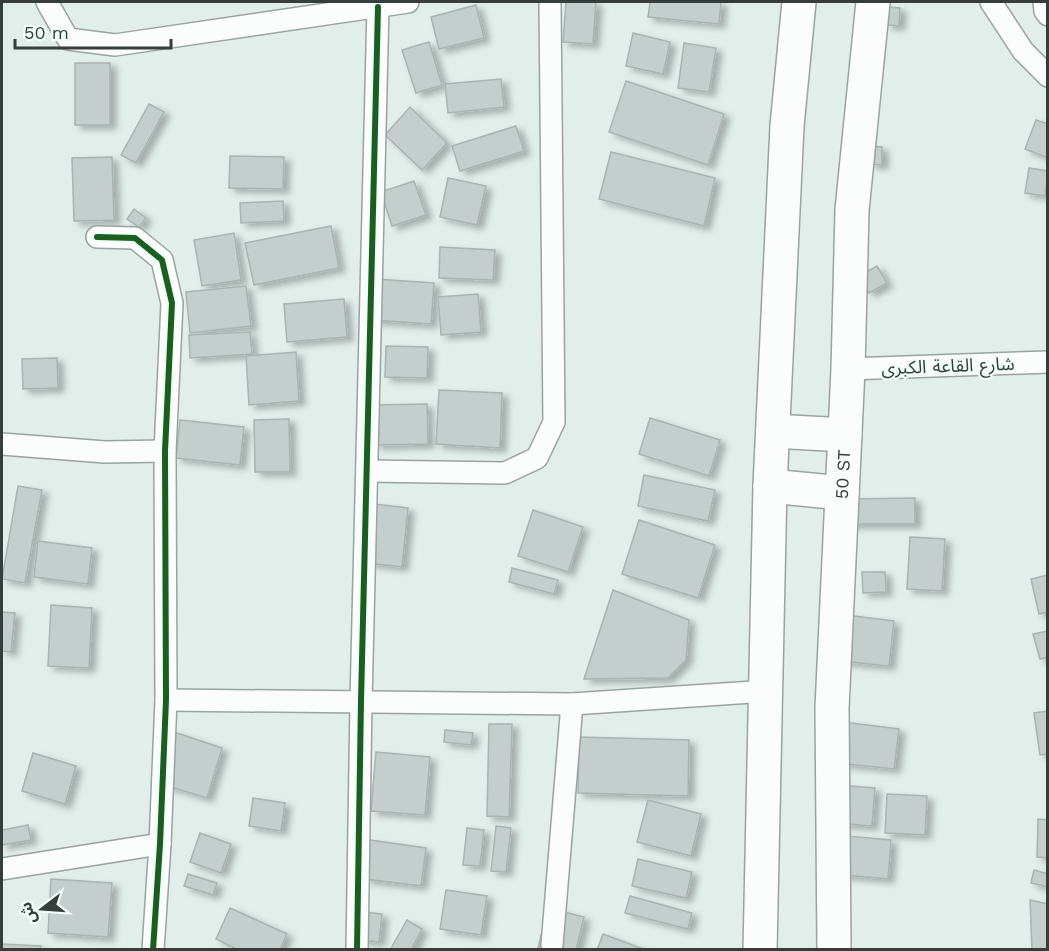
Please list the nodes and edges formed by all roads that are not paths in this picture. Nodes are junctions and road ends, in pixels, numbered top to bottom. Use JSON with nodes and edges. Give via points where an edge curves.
{"nodes":[{"id":1,"x":47,"y":2,"type":"edge"},
{"id":2,"x":408,"y":2,"type":"edge"},
{"id":3,"x":550,"y":2,"type":"edge"},
{"id":4,"x":798,"y":2,"type":"edge"},
{"id":5,"x":873,"y":2,"type":"edge"},
{"id":6,"x":991,"y":2,"type":"edge"},
{"id":7,"x":1044,"y":2,"type":"edge"},
{"id":8,"x":378,"y":7,"type":"junction"},
{"id":9,"x":1047,"y":15,"type":"edge"},
{"id":10,"x":1047,"y":76,"type":"edge"},
{"id":11,"x":96,"y":237,"type":"dead end"},
{"id":12,"x":1047,"y":362,"type":"edge"},
{"id":13,"x":848,"y":369,"type":"junction"},
{"id":14,"x":773,"y":431,"type":"junction"},
{"id":15,"x":845,"y":435,"type":"junction"},
{"id":16,"x":2,"y":444,"type":"edge"},
{"id":17,"x":165,"y":452,"type":"junction"},
{"id":18,"x":366,"y":471,"type":"junction"},
{"id":19,"x":770,"y":486,"type":"junction"},
{"id":20,"x":842,"y":493,"type":"junction"},
{"id":21,"x":767,"y":691,"type":"junction"},
{"id":22,"x":166,"y":700,"type":"junction"},
{"id":23,"x":361,"y":701,"type":"junction"},
{"id":24,"x":572,"y":704,"type":"junction"},
{"id":25,"x":160,"y":844,"type":"junction"},
{"id":26,"x":2,"y":869,"type":"edge"},
{"id":27,"x":552,"y":945,"type":"dead end"},
{"id":28,"x":153,"y":950,"type":"edge"},
{"id":29,"x":357,"y":950,"type":"edge"},
{"id":30,"x":760,"y":950,"type":"edge"},
{"id":31,"x":834,"y":950,"type":"edge"}],
"edges":[{"from":1,"to":8,"type":"street","via":[[68,39],[115,45]]},
{"from":2,"to":8,"type":"street"},
{"from":3,"to":18,"type":"street","via":[[554,422],[537,458],[505,472]]},
{"from":4,"to":14,"type":"main road","via":[[787,126]]},
{"from":5,"to":13,"type":"main road","name":"50 ST","via":[[852,210]]},
{"from":6,"to":10,"type":"street","via":[[1023,51]]},
{"from":7,"to":9,"type":"street"},
{"from":8,"to":18,"type":"street"},
{"from":11,"to":17,"type":"street","via":[[135,238],[162,260],[172,303]]},
{"from":12,"to":13,"type":"street","name":"شارع القاعة الكبرى"},
{"from":13,"to":15,"type":"main road","name":"50 ST"},
{"from":14,"to":15,"type":"main road"},
{"from":14,"to":19,"type":"main road"},
{"from":15,"to":20,"type":"main road","name":"50 ST"},
{"from":16,"to":17,"type":"street"},
{"from":17,"to":22,"type":"street"},
{"from":18,"to":23,"type":"street"},
{"from":19,"to":20,"type":"main road"},
{"from":19,"to":21,"type":"main road"},
{"from":20,"to":31,"type":"main road","name":"50 ST","via":[[832,708]]},
{"from":21,"to":24,"type":"street"},
{"from":21,"to":30,"type":"main road"},
{"from":22,"to":23,"type":"street"},
{"from":22,"to":25,"type":"street"},
{"from":23,"to":24,"type":"street"},
{"from":23,"to":29,"type":"street"},
{"from":24,"to":27,"type":"street"},
{"from":25,"to":26,"type":"street"},
{"from":25,"to":28,"type":"street"}]}
